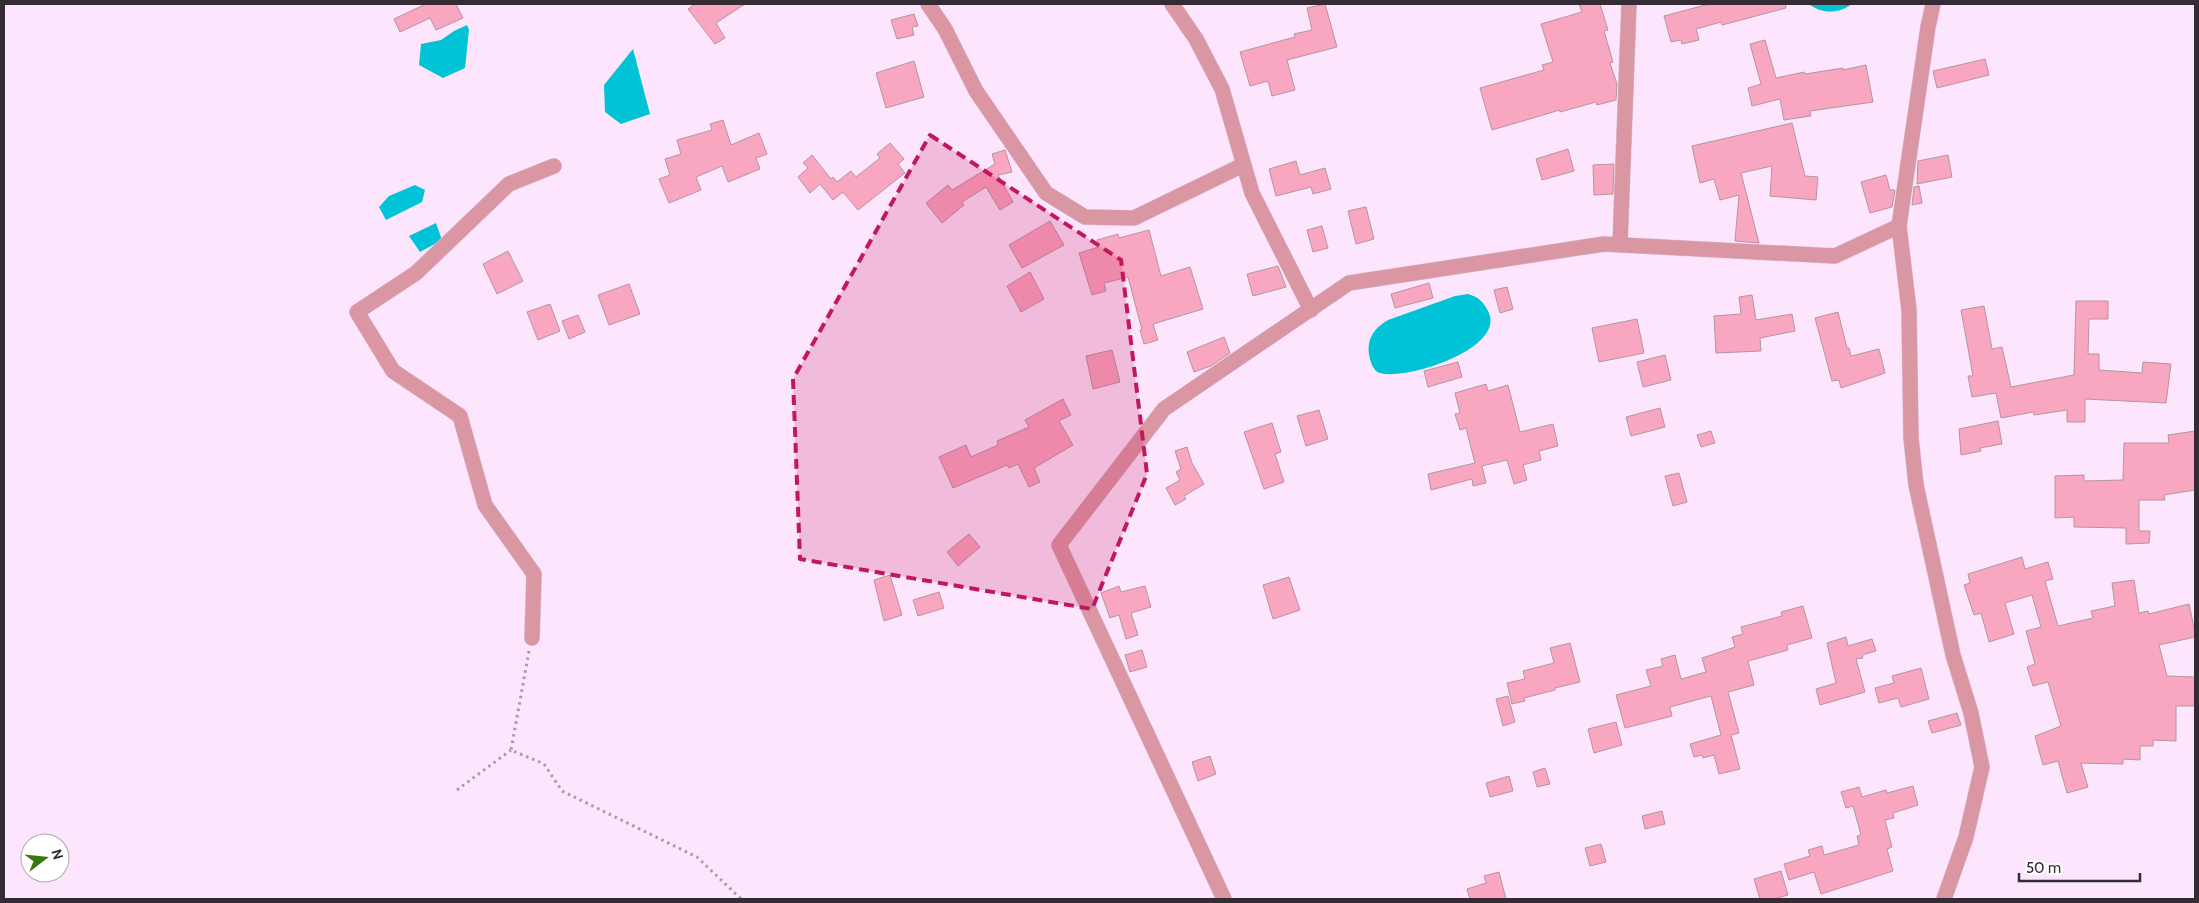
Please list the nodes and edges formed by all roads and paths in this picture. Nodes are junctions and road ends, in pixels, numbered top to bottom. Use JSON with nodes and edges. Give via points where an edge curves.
{"nodes":[{"id":1,"x":928,"y":4,"type":"edge"},
{"id":2,"x":1172,"y":4,"type":"edge"},
{"id":3,"x":1629,"y":4,"type":"edge"},
{"id":4,"x":1933,"y":4,"type":"edge"},
{"id":5,"x":1243,"y":165,"type":"junction"},
{"id":6,"x":554,"y":166,"type":"dead end"},
{"id":7,"x":1899,"y":226,"type":"junction"},
{"id":8,"x":1620,"y":245,"type":"junction"},
{"id":9,"x":1310,"y":310,"type":"junction"},
{"id":10,"x":532,"y":638,"type":"joint"},
{"id":11,"x":511,"y":750,"type":"junction"},
{"id":12,"x":457,"y":790,"type":"dead end"},
{"id":13,"x":741,"y":899,"type":"edge"},
{"id":14,"x":1224,"y":899,"type":"edge"},
{"id":15,"x":1944,"y":899,"type":"edge"}],
"edges":[{"from":1,"to":5,"type":"street","via":[[945,29],[976,92],[1046,192],[1085,218],[1134,218]]},
{"from":2,"to":5,"type":"street","via":[[1196,39],[1222,89]]},
{"from":3,"to":8,"type":"street"},
{"from":4,"to":7,"type":"street"},
{"from":5,"to":9,"type":"street","via":[[1252,193]]},
{"from":6,"to":10,"type":"street","via":[[509,184],[416,273],[357,312],[393,371],[460,416],[485,505],[534,574]]},
{"from":7,"to":8,"type":"street","via":[[1835,256]]},
{"from":7,"to":15,"type":"street","via":[[1909,310],[1916,485],[1953,655],[1971,713],[1982,768],[1966,838]]},
{"from":8,"to":9,"type":"street","via":[[1604,244],[1349,283]]},
{"from":9,"to":14,"type":"street","via":[[1164,409],[1059,545]]},
{"from":10,"to":11,"type":"path"},
{"from":11,"to":12,"type":"path"},
{"from":11,"to":13,"type":"path","via":[[544,764],[562,791],[696,857]]}]}
